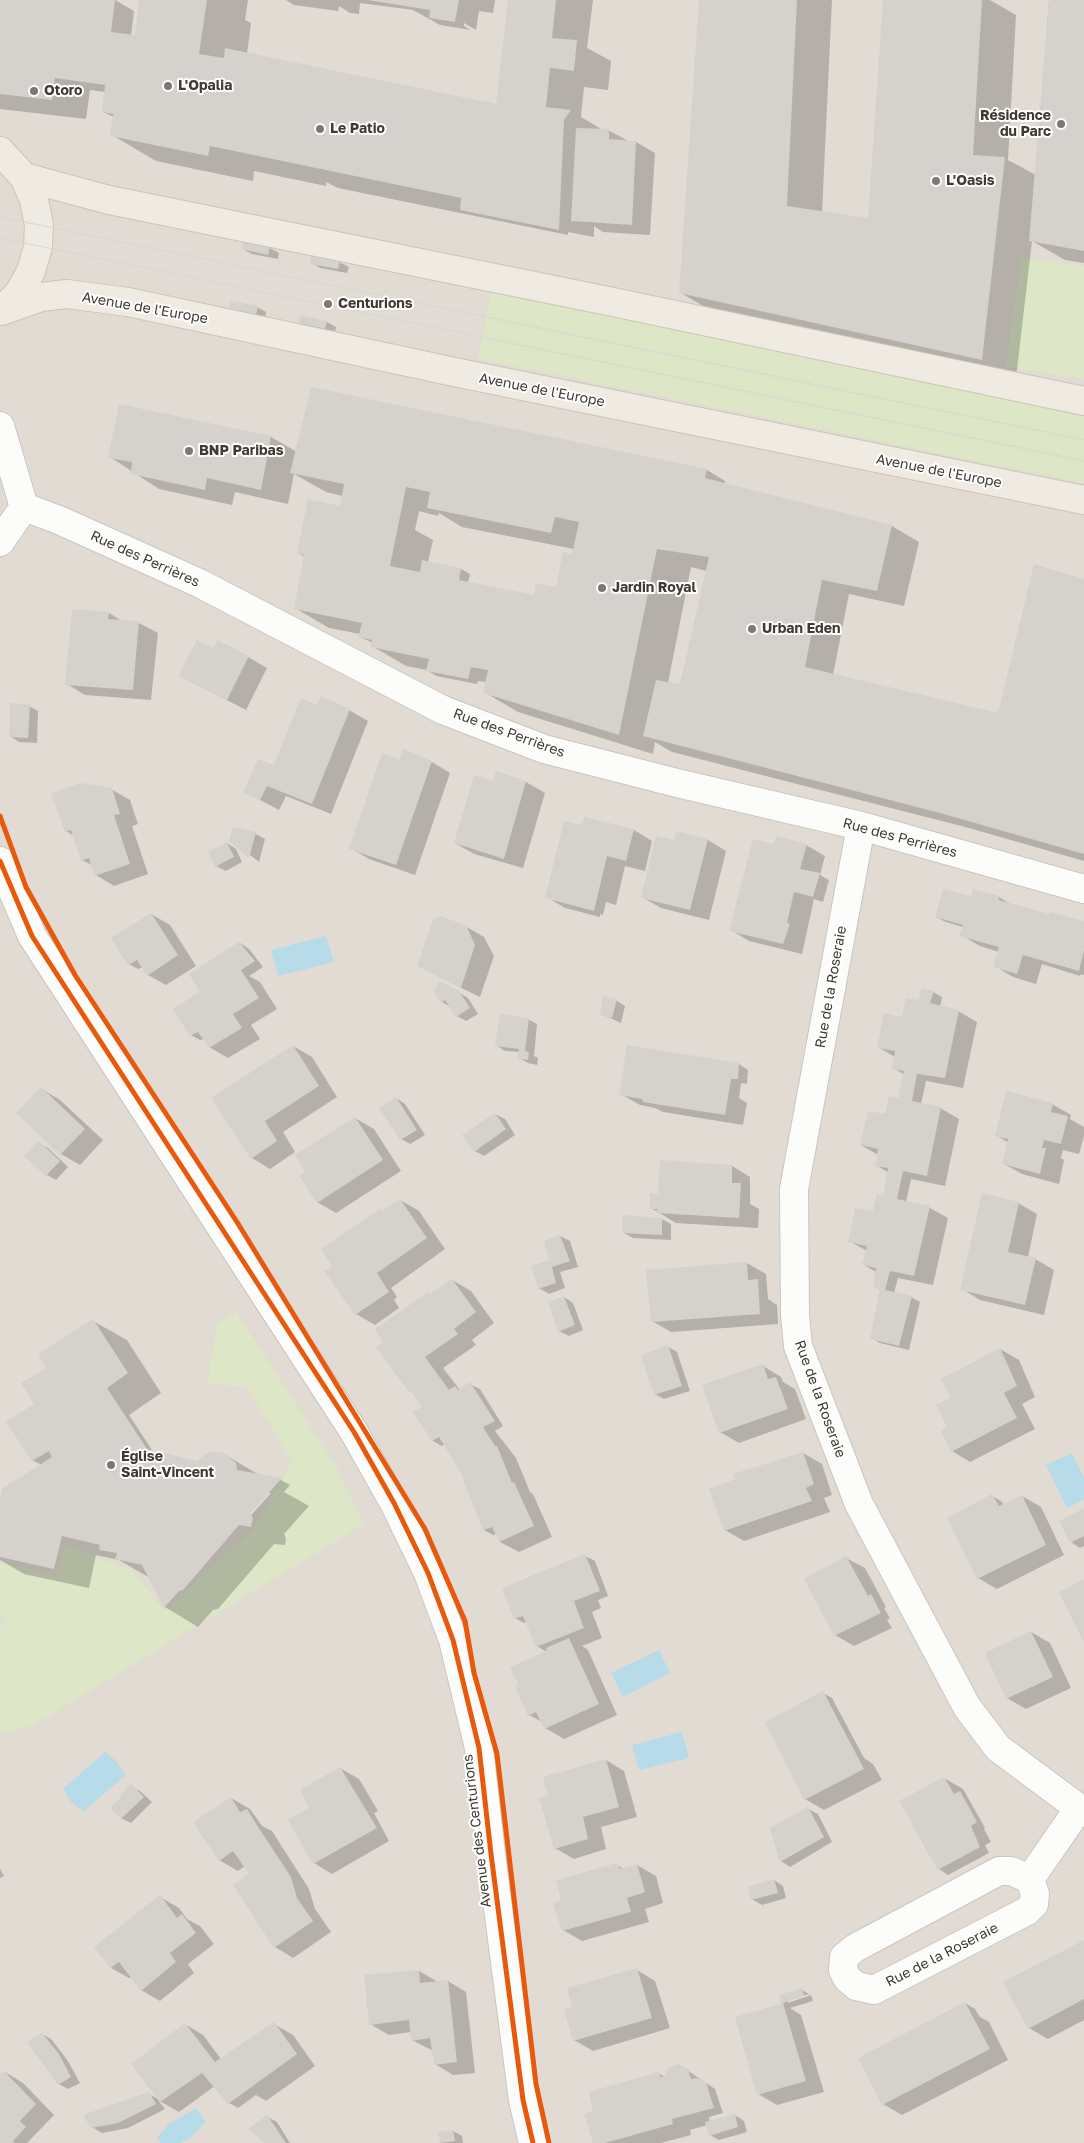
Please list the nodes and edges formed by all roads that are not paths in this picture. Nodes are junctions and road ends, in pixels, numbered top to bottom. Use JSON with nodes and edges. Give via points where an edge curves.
{"nodes":[{"id":1,"x":0,"y":151,"type":"edge"},
{"id":2,"x":24,"y":177,"type":"junction"},
{"id":3,"x":1,"y":311,"type":"edge"},
{"id":4,"x":1084,"y":401,"type":"edge"},
{"id":5,"x":0,"y":426,"type":"edge"},
{"id":6,"x":1084,"y":500,"type":"edge"},
{"id":7,"x":24,"y":508,"type":"junction"},
{"id":8,"x":0,"y":542,"type":"edge"},
{"id":9,"x":861,"y":826,"type":"junction"},
{"id":10,"x":0,"y":862,"type":"edge"},
{"id":11,"x":1084,"y":890,"type":"edge"},
{"id":12,"x":1081,"y":1810,"type":"edge"},
{"id":13,"x":1030,"y":1880,"type":"junction"},
{"id":14,"x":532,"y":2143,"type":"edge"}],
"edges":[{"from":1,"to":2,"type":"main road"},
{"from":2,"to":3,"type":"main road","via":[[34,200],[39,225],[38,247],[31,271],[19,293]]},
{"from":2,"to":4,"type":"main road","via":[[109,200]]},
{"from":3,"to":6,"type":"main road","name":"Avenue de l'Europe","via":[[41,297],[67,294],[128,302]]},
{"from":5,"to":7,"type":"street"},
{"from":7,"to":8,"type":"street"},
{"from":7,"to":9,"type":"street","name":"Rue des Perrières","via":[[199,583],[443,710],[544,748]]},
{"from":9,"to":11,"type":"street","name":"Rue des Perrières"},
{"from":9,"to":12,"type":"street","name":"Rue de la Roseraie","via":[[794,1189],[798,1346],[859,1504],[967,1707],[998,1748]]},
{"from":10,"to":14,"type":"street","name":"Avenue des Centurions","via":[[32,936],[354,1432],[428,1573],[453,1640],[479,1748],[522,2100]]},
{"from":12,"to":13,"type":"street","name":"Rue de la Roseraie"},
{"from":13,"to":13,"type":"street","name":"Rue de la Roseraie","via":[[999,1870],[855,1948],[844,1957],[843,1970],[847,1978],[856,1986],[874,1990],[1027,1911],[1034,1904],[1035,1894]]}]}
